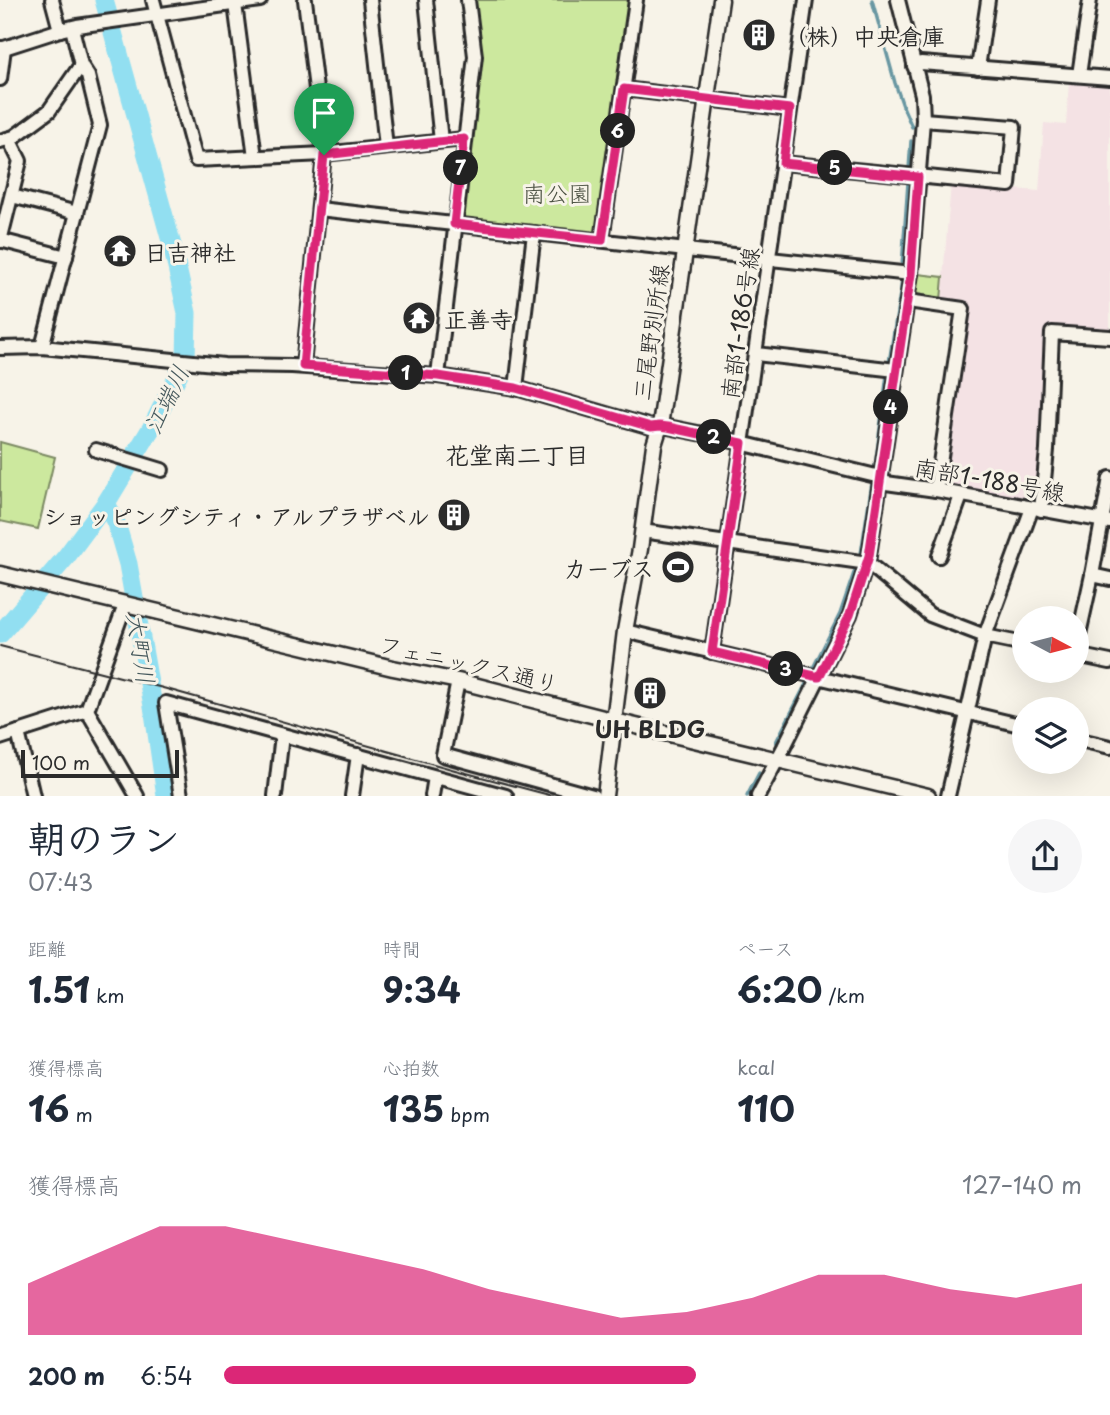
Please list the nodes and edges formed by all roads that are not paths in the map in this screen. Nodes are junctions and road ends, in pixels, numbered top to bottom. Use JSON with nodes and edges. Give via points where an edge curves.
{"nodes":[{"id":1,"x":52,"y":0,"type":"edge"},
{"id":2,"x":153,"y":0,"type":"edge"},
{"id":3,"x":260,"y":0,"type":"edge"},
{"id":4,"x":305,"y":0,"type":"edge"},
{"id":5,"x":370,"y":0,"type":"edge"},
{"id":6,"x":426,"y":0,"type":"edge"},
{"id":7,"x":468,"y":0,"type":"edge"},
{"id":8,"x":636,"y":0,"type":"edge"},
{"id":9,"x":721,"y":0,"type":"edge"},
{"id":10,"x":806,"y":0,"type":"edge"},
{"id":11,"x":898,"y":0,"type":"edge"},
{"id":12,"x":988,"y":0,"type":"edge"},
{"id":13,"x":1090,"y":0,"type":"edge"},
{"id":14,"x":235,"y":4,"type":"junction"},
{"id":15,"x":151,"y":15,"type":"junction"},
{"id":16,"x":72,"y":28,"type":"junction"},
{"id":17,"x":2,"y":48,"type":"edge"},
{"id":18,"x":81,"y":65,"type":"junction"},
{"id":19,"x":914,"y":66,"type":"junction"},
{"id":20,"x":978,"y":68,"type":"junction"},
{"id":21,"x":1079,"y":75,"type":"junction"},
{"id":22,"x":1110,"y":78,"type":"edge"},
{"id":23,"x":0,"y":79,"type":"edge"},
{"id":24,"x":624,"y":89,"type":"junction"},
{"id":25,"x":707,"y":99,"type":"junction"},
{"id":26,"x":790,"y":109,"type":"junction"},
{"id":27,"x":923,"y":120,"type":"junction"},
{"id":28,"x":464,"y":139,"type":"junction"},
{"id":29,"x":4,"y":140,"type":"edge"},
{"id":30,"x":441,"y":141,"type":"junction"},
{"id":31,"x":386,"y":147,"type":"junction"},
{"id":32,"x":324,"y":155,"type":"junction"},
{"id":33,"x":255,"y":157,"type":"junction"},
{"id":34,"x":783,"y":163,"type":"junction"},
{"id":35,"x":918,"y":177,"type":"junction"},
{"id":36,"x":12,"y":196,"type":"junction"},
{"id":37,"x":319,"y":209,"type":"junction"},
{"id":38,"x":77,"y":213,"type":"junction"},
{"id":39,"x":454,"y":224,"type":"junction"},
{"id":40,"x":534,"y":233,"type":"junction"},
{"id":41,"x":0,"y":240,"type":"edge"},
{"id":42,"x":602,"y":240,"type":"junction"},
{"id":43,"x":686,"y":250,"type":"junction"},
{"id":44,"x":65,"y":257,"type":"junction"},
{"id":45,"x":769,"y":259,"type":"junction"},
{"id":46,"x":911,"y":274,"type":"junction"},
{"id":47,"x":908,"y":301,"type":"junction"},
{"id":48,"x":1110,"y":337,"type":"edge"},
{"id":49,"x":42,"y":347,"type":"junction"},
{"id":50,"x":0,"y":348,"type":"edge"},
{"id":51,"x":756,"y":354,"type":"junction"},
{"id":52,"x":303,"y":366,"type":"junction"},
{"id":53,"x":896,"y":370,"type":"junction"},
{"id":54,"x":438,"y":376,"type":"junction"},
{"id":55,"x":516,"y":388,"type":"junction"},
{"id":56,"x":660,"y":426,"type":"junction"},
{"id":57,"x":742,"y":443,"type":"junction"},
{"id":58,"x":96,"y":450,"type":"dead end"},
{"id":59,"x":162,"y":470,"type":"dead end"},
{"id":60,"x":1110,"y":478,"type":"edge"},
{"id":61,"x":881,"y":480,"type":"junction"},
{"id":62,"x":936,"y":490,"type":"junction"},
{"id":63,"x":961,"y":496,"type":"junction"},
{"id":64,"x":1037,"y":509,"type":"junction"},
{"id":65,"x":1106,"y":521,"type":"edge"},
{"id":66,"x":642,"y":531,"type":"junction"},
{"id":67,"x":728,"y":543,"type":"junction"},
{"id":68,"x":939,"y":556,"type":"dead end"},
{"id":69,"x":868,"y":563,"type":"junction"},
{"id":70,"x":3,"y":575,"type":"edge"},
{"id":71,"x":1092,"y":575,"type":"junction"},
{"id":72,"x":1110,"y":579,"type":"edge"},
{"id":73,"x":125,"y":604,"type":"junction"},
{"id":74,"x":1085,"y":606,"type":"edge"},
{"id":75,"x":625,"y":631,"type":"junction"},
{"id":76,"x":985,"y":636,"type":"junction"},
{"id":77,"x":1012,"y":642,"type":"edge"},
{"id":78,"x":712,"y":652,"type":"junction"},
{"id":79,"x":1089,"y":658,"type":"edge"},
{"id":80,"x":1110,"y":662,"type":"edge"},
{"id":81,"x":819,"y":677,"type":"junction"},
{"id":82,"x":458,"y":681,"type":"junction"},
{"id":83,"x":87,"y":710,"type":"junction"},
{"id":84,"x":967,"y":712,"type":"junction"},
{"id":85,"x":615,"y":721,"type":"junction"},
{"id":86,"x":1012,"y":723,"type":"edge"},
{"id":87,"x":18,"y":732,"type":"junction"},
{"id":88,"x":282,"y":735,"type":"junction"},
{"id":89,"x":0,"y":738,"type":"edge"},
{"id":90,"x":1089,"y":741,"type":"edge"},
{"id":91,"x":1110,"y":747,"type":"edge"},
{"id":92,"x":358,"y":755,"type":"junction"},
{"id":93,"x":778,"y":760,"type":"junction"},
{"id":94,"x":435,"y":777,"type":"junction"},
{"id":95,"x":33,"y":796,"type":"edge"},
{"id":96,"x":137,"y":796,"type":"edge"},
{"id":97,"x":181,"y":796,"type":"edge"},
{"id":98,"x":275,"y":796,"type":"edge"},
{"id":99,"x":352,"y":796,"type":"edge"},
{"id":100,"x":432,"y":796,"type":"edge"},
{"id":101,"x":506,"y":796,"type":"edge"},
{"id":102,"x":593,"y":796,"type":"edge"},
{"id":103,"x":605,"y":796,"type":"edge"},
{"id":104,"x":758,"y":796,"type":"edge"},
{"id":105,"x":928,"y":796,"type":"edge"},
{"id":106,"x":948,"y":796,"type":"edge"}],
"edges":[{"from":1,"to":16,"type":"street"},
{"from":2,"to":15,"type":"street"},
{"from":3,"to":14,"type":"street"},
{"from":4,"to":32,"type":"street"},
{"from":5,"to":31,"type":"street"},
{"from":6,"to":30,"type":"street"},
{"from":7,"to":28,"type":"street","via":[[475,56]]},
{"from":8,"to":24,"type":"street"},
{"from":9,"to":25,"type":"main road","name":"三尾野別所線"},
{"from":10,"to":26,"type":"street","name":"南部1-186号線"},
{"from":11,"to":19,"type":"street"},
{"from":12,"to":20,"type":"street"},
{"from":13,"to":21,"type":"street"},
{"from":14,"to":15,"type":"street"},
{"from":14,"to":33,"type":"street"},
{"from":15,"to":16,"type":"street"},
{"from":15,"to":33,"type":"street","via":[[196,160]]},
{"from":16,"to":17,"type":"street"},
{"from":16,"to":18,"type":"street"},
{"from":17,"to":23,"type":"street"},
{"from":18,"to":29,"type":"street","via":[[49,111]]},
{"from":18,"to":38,"type":"street","via":[[100,125]]},
{"from":19,"to":20,"type":"street"},
{"from":19,"to":27,"type":"street"},
{"from":20,"to":21,"type":"street"},
{"from":21,"to":22,"type":"street"},
{"from":24,"to":25,"type":"street"},
{"from":24,"to":42,"type":"street"},
{"from":25,"to":26,"type":"street"},
{"from":25,"to":43,"type":"main road","name":"三尾野別所線"},
{"from":26,"to":34,"type":"street","name":"南部1-186号線"},
{"from":27,"to":35,"type":"street"},
{"from":27,"to":35,"type":"street","via":[[1014,127],[1009,185]]},
{"from":28,"to":30,"type":"street"},
{"from":28,"to":39,"type":"street"},
{"from":29,"to":36,"type":"street","via":[[20,161]]},
{"from":30,"to":31,"type":"street"},
{"from":31,"to":32,"type":"street"},
{"from":32,"to":33,"type":"street"},
{"from":32,"to":37,"type":"street"},
{"from":34,"to":35,"type":"street"},
{"from":34,"to":45,"type":"street","name":"南部1-186号線"},
{"from":35,"to":46,"type":"street"},
{"from":36,"to":38,"type":"street"},
{"from":36,"to":41,"type":"street"},
{"from":37,"to":39,"type":"street"},
{"from":37,"to":52,"type":"street"},
{"from":38,"to":44,"type":"street"},
{"from":39,"to":40,"type":"street"},
{"from":39,"to":54,"type":"street"},
{"from":40,"to":42,"type":"street"},
{"from":40,"to":55,"type":"street"},
{"from":41,"to":44,"type":"street"},
{"from":42,"to":43,"type":"street"},
{"from":43,"to":45,"type":"street"},
{"from":43,"to":56,"type":"main road","name":"三尾野別所線"},
{"from":44,"to":49,"type":"street"},
{"from":45,"to":46,"type":"street"},
{"from":45,"to":51,"type":"street","name":"南部1-186号線"},
{"from":46,"to":47,"type":"street"},
{"from":47,"to":53,"type":"street"},
{"from":47,"to":62,"type":"street","via":[[963,309]]},
{"from":48,"to":64,"type":"street","via":[[1052,333],[1048,450]]},
{"from":49,"to":50,"type":"street","name":"南部1-188号線"},
{"from":49,"to":52,"type":"street","name":"南部1-188号線","via":[[219,364]]},
{"from":51,"to":53,"type":"street"},
{"from":51,"to":57,"type":"street","name":"南部1-186号線"},
{"from":52,"to":54,"type":"street","name":"南部1-188号線"},
{"from":53,"to":61,"type":"street"},
{"from":54,"to":55,"type":"street","name":"南部1-188号線"},
{"from":55,"to":56,"type":"street","name":"南部1-188号線","via":[[638,424]]},
{"from":56,"to":57,"type":"street","name":"南部1-188号線"},
{"from":56,"to":66,"type":"main road","name":"三尾野別所線"},
{"from":57,"to":61,"type":"street","name":"南部1-188号線"},
{"from":57,"to":67,"type":"street","name":"南部1-186号線"},
{"from":58,"to":59,"type":"street"},
{"from":60,"to":65,"type":"street"},
{"from":61,"to":62,"type":"street","name":"南部1-188号線"},
{"from":61,"to":69,"type":"street"},
{"from":62,"to":63,"type":"street","name":"南部1-188号線"},
{"from":63,"to":64,"type":"street","name":"南部1-188号線"},
{"from":63,"to":68,"type":"street"},
{"from":64,"to":65,"type":"street","name":"南部1-188号線"},
{"from":64,"to":76,"type":"street"},
{"from":65,"to":71,"type":"street"},
{"from":66,"to":67,"type":"street"},
{"from":66,"to":75,"type":"main road","name":"三尾野別所線"},
{"from":67,"to":69,"type":"street"},
{"from":67,"to":78,"type":"street","name":"南部1-186号線"},
{"from":69,"to":76,"type":"street","via":[[930,615]]},
{"from":69,"to":81,"type":"street","via":[[850,615]]},
{"from":70,"to":73,"type":"main road","name":"フェニックス通り"},
{"from":71,"to":72,"type":"street"},
{"from":71,"to":74,"type":"street"},
{"from":73,"to":82,"type":"main road","name":"フェニックス通り"},
{"from":73,"to":83,"type":"street"},
{"from":75,"to":78,"type":"street"},
{"from":75,"to":85,"type":"main road","name":"三尾野別所線"},
{"from":76,"to":77,"type":"street"},
{"from":76,"to":84,"type":"street"},
{"from":78,"to":81,"type":"street"},
{"from":79,"to":80,"type":"street"},
{"from":81,"to":84,"type":"street"},
{"from":81,"to":93,"type":"street"},
{"from":82,"to":85,"type":"main road","name":"フェニックス通り"},
{"from":82,"to":102,"type":"street","via":[[443,755]]},
{"from":83,"to":87,"type":"street"},
{"from":83,"to":96,"type":"street"},
{"from":84,"to":86,"type":"street"},
{"from":84,"to":106,"type":"street"},
{"from":85,"to":93,"type":"main road","name":"フェニックス通り"},
{"from":85,"to":103,"type":"main road","name":"三尾野別所線"},
{"from":87,"to":89,"type":"street"},
{"from":87,"to":95,"type":"street"},
{"from":88,"to":92,"type":"street"},
{"from":88,"to":97,"type":"street","via":[[166,703]]},
{"from":88,"to":98,"type":"street"},
{"from":90,"to":91,"type":"street"},
{"from":92,"to":94,"type":"street"},
{"from":92,"to":99,"type":"street"},
{"from":93,"to":104,"type":"street"},
{"from":93,"to":105,"type":"main road","name":"フェニックス通り"},
{"from":94,"to":100,"type":"street"},
{"from":94,"to":101,"type":"street"}]}
